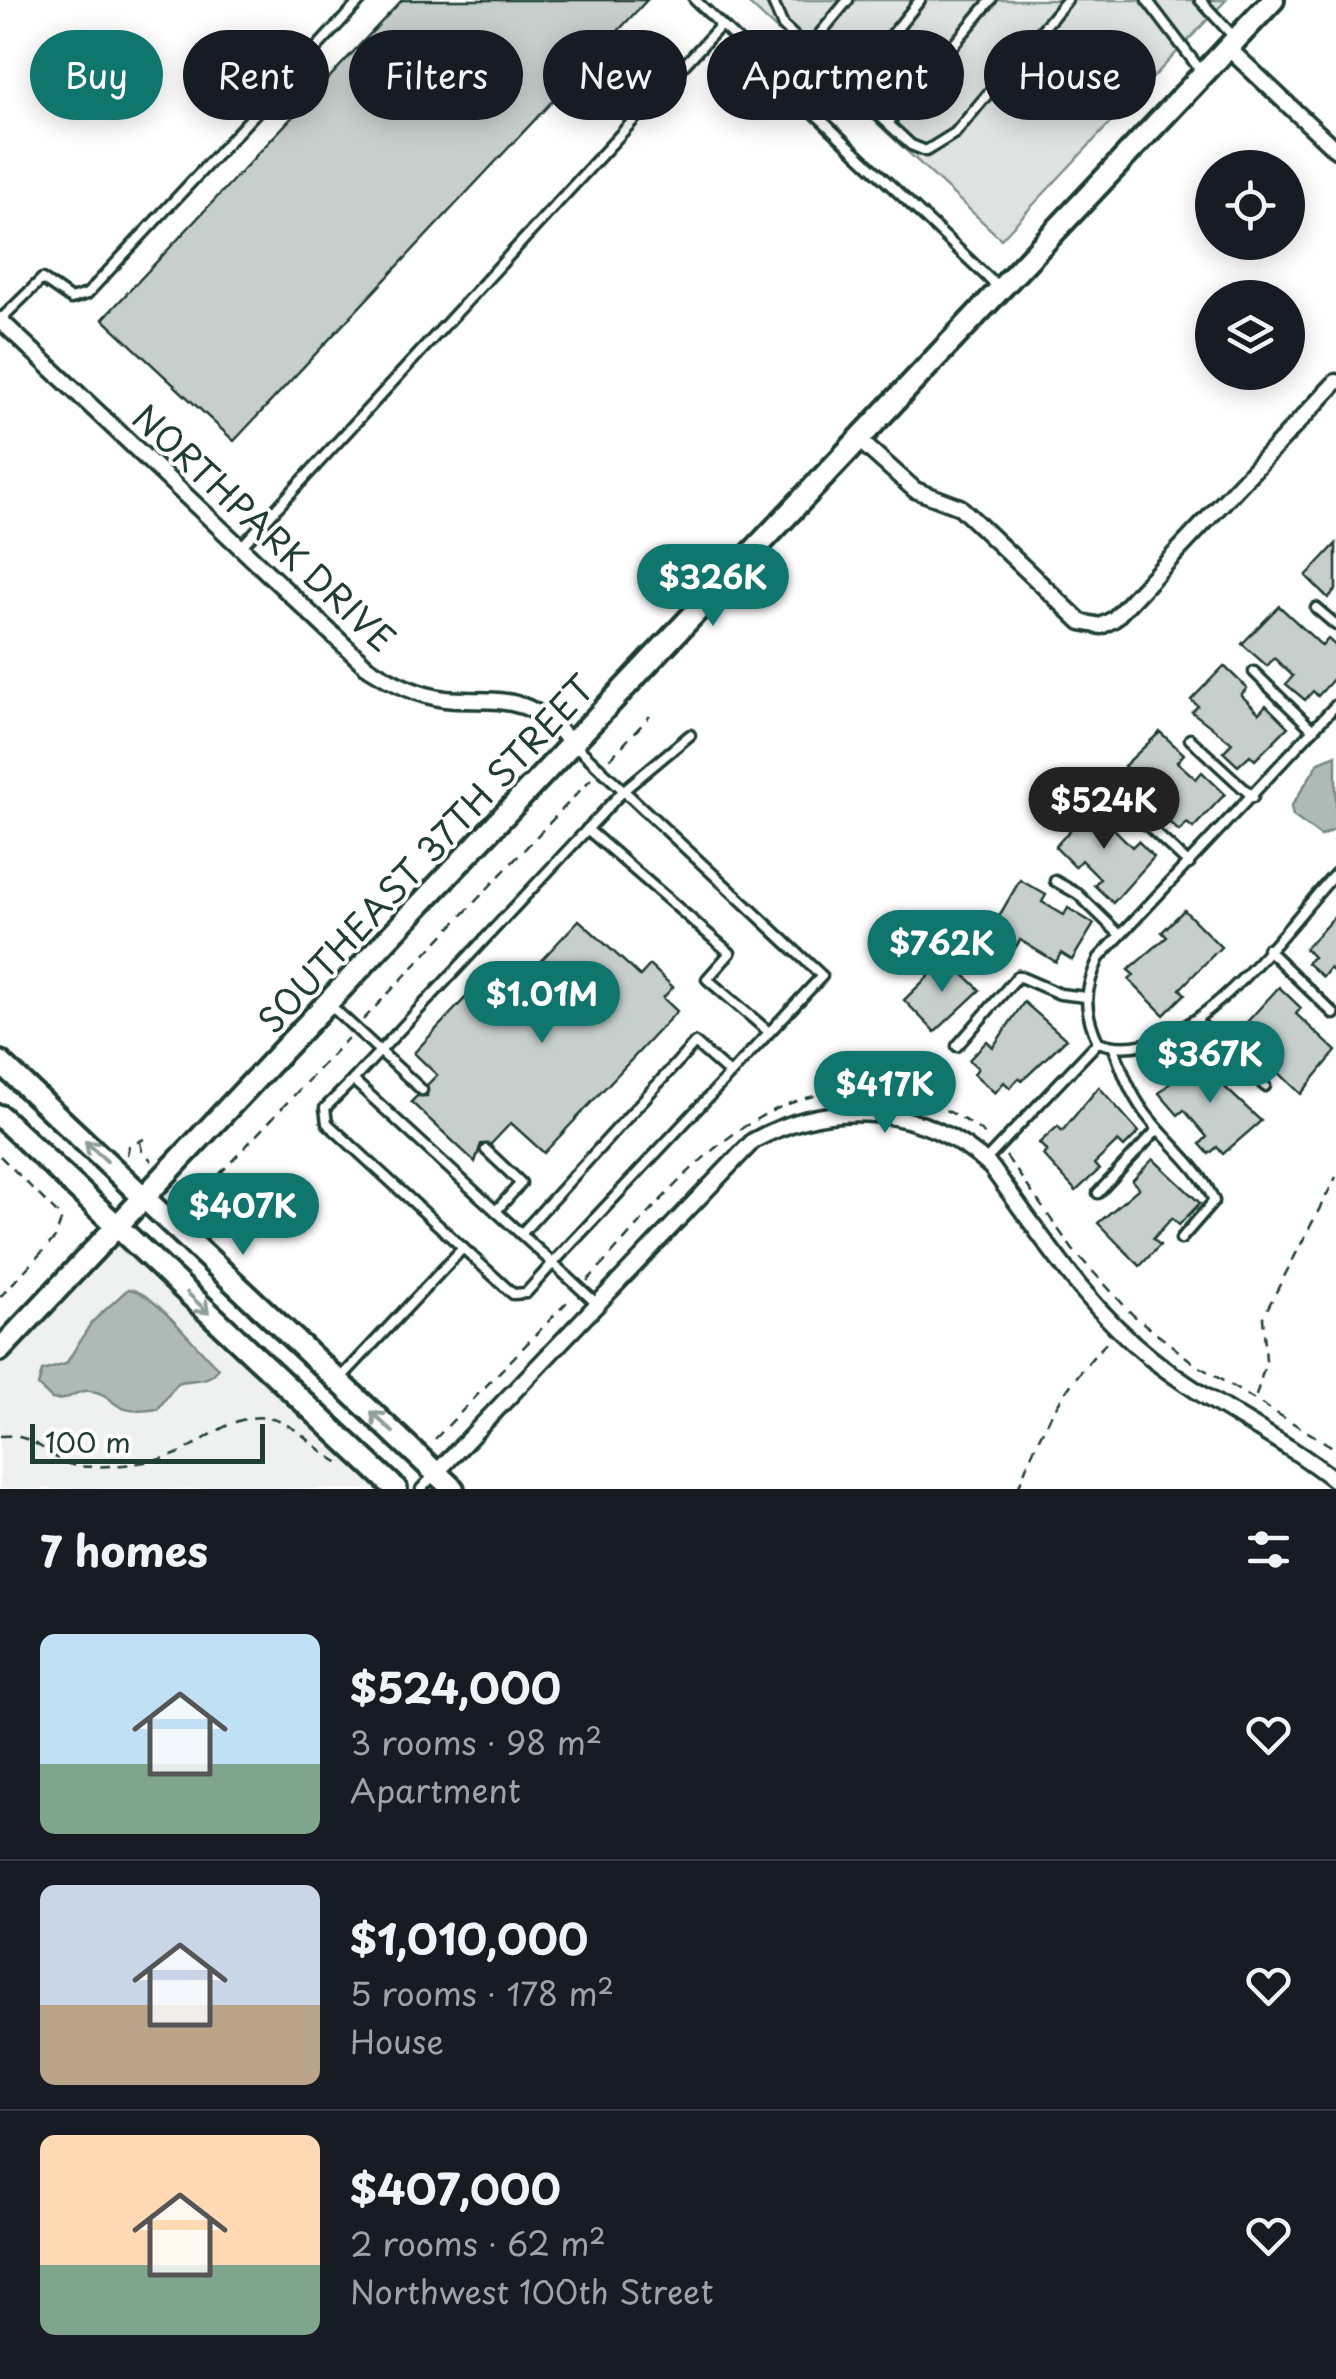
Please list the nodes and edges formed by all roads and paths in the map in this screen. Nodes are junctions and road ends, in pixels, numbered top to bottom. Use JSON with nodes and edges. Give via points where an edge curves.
{"nodes":[{"id":1,"x":361,"y":0,"type":"edge"},
{"id":2,"x":694,"y":0,"type":"edge"},
{"id":3,"x":772,"y":0,"type":"edge"},
{"id":4,"x":848,"y":0,"type":"edge"},
{"id":5,"x":920,"y":0,"type":"edge"},
{"id":6,"x":991,"y":0,"type":"edge"},
{"id":7,"x":1067,"y":0,"type":"edge"},
{"id":8,"x":1147,"y":0,"type":"edge"},
{"id":9,"x":1200,"y":0,"type":"edge"},
{"id":10,"x":1273,"y":0,"type":"edge"},
{"id":11,"x":721,"y":25,"type":"junction"},
{"id":12,"x":788,"y":30,"type":"edge"},
{"id":13,"x":824,"y":30,"type":"edge"},
{"id":14,"x":896,"y":30,"type":"edge"},
{"id":15,"x":1232,"y":44,"type":"junction"},
{"id":16,"x":1203,"y":74,"type":"junction"},
{"id":17,"x":885,"y":120,"type":"edge"},
{"id":18,"x":888,"y":123,"type":"junction"},
{"id":19,"x":1336,"y":150,"type":"edge"},
{"id":20,"x":1002,"y":291,"type":"junction"},
{"id":21,"x":0,"y":320,"type":"edge"},
{"id":22,"x":1336,"y":382,"type":"edge"},
{"id":23,"x":858,"y":439,"type":"junction"},
{"id":24,"x":240,"y":548,"type":"junction"},
{"id":25,"x":1316,"y":608,"type":"dead end"},
{"id":26,"x":1336,"y":626,"type":"edge"},
{"id":27,"x":1254,"y":672,"type":"dead end"},
{"id":28,"x":1336,"y":704,"type":"edge"},
{"id":29,"x":650,"y":716,"type":"dead end"},
{"id":30,"x":1314,"y":730,"type":"junction"},
{"id":31,"x":690,"y":736,"type":"dead end"},
{"id":32,"x":1190,"y":739,"type":"dead end"},
{"id":33,"x":572,"y":743,"type":"junction"},
{"id":34,"x":600,"y":769,"type":"junction"},
{"id":35,"x":624,"y":790,"type":"junction"},
{"id":36,"x":1254,"y":797,"type":"junction"},
{"id":37,"x":1122,"y":802,"type":"dead end"},
{"id":38,"x":588,"y":828,"type":"junction"},
{"id":39,"x":1188,"y":864,"type":"junction"},
{"id":40,"x":1335,"y":877,"type":"edge"},
{"id":41,"x":1055,"y":881,"type":"dead end"},
{"id":42,"x":1120,"y":935,"type":"junction"},
{"id":43,"x":1267,"y":948,"type":"junction"},
{"id":44,"x":1086,"y":997,"type":"junction"},
{"id":45,"x":329,"y":1003,"type":"junction"},
{"id":46,"x":1334,"y":1014,"type":"edge"},
{"id":47,"x":1198,"y":1022,"type":"junction"},
{"id":48,"x":356,"y":1029,"type":"junction"},
{"id":49,"x":769,"y":1032,"type":"junction"},
{"id":50,"x":1098,"y":1042,"type":"junction"},
{"id":51,"x":957,"y":1046,"type":"dead end"},
{"id":52,"x":1114,"y":1048,"type":"junction"},
{"id":53,"x":379,"y":1051,"type":"junction"},
{"id":54,"x":0,"y":1062,"type":"edge"},
{"id":55,"x":730,"y":1074,"type":"junction"},
{"id":56,"x":353,"y":1080,"type":"junction"},
{"id":57,"x":1265,"y":1086,"type":"dead end"},
{"id":58,"x":422,"y":1090,"type":"dead end"},
{"id":59,"x":0,"y":1116,"type":"edge"},
{"id":60,"x":1158,"y":1129,"type":"junction"},
{"id":61,"x":142,"y":1140,"type":"dead end"},
{"id":62,"x":998,"y":1148,"type":"junction"},
{"id":63,"x":486,"y":1150,"type":"dead end"},
{"id":64,"x":0,"y":1156,"type":"edge"},
{"id":65,"x":985,"y":1161,"type":"junction"},
{"id":66,"x":166,"y":1174,"type":"junction"},
{"id":67,"x":1336,"y":1178,"type":"edge"},
{"id":68,"x":1098,"y":1193,"type":"dead end"},
{"id":69,"x":143,"y":1198,"type":"junction"},
{"id":70,"x":192,"y":1199,"type":"dead end"},
{"id":71,"x":496,"y":1211,"type":"junction"},
{"id":72,"x":72,"y":1214,"type":"dead end"},
{"id":73,"x":62,"y":1218,"type":"junction"},
{"id":74,"x":117,"y":1226,"type":"junction"},
{"id":75,"x":521,"y":1234,"type":"junction"},
{"id":76,"x":1181,"y":1239,"type":"dead end"},
{"id":77,"x":463,"y":1248,"type":"junction"},
{"id":78,"x":553,"y":1263,"type":"junction"},
{"id":79,"x":580,"y":1288,"type":"junction"},
{"id":80,"x":0,"y":1297,"type":"edge"},
{"id":81,"x":596,"y":1303,"type":"junction"},
{"id":82,"x":1133,"y":1315,"type":"junction"},
{"id":83,"x":1118,"y":1330,"type":"junction"},
{"id":84,"x":0,"y":1350,"type":"edge"},
{"id":85,"x":338,"y":1381,"type":"junction"},
{"id":86,"x":1255,"y":1399,"type":"junction"},
{"id":87,"x":0,"y":1436,"type":"edge"},
{"id":88,"x":435,"y":1439,"type":"dead end"},
{"id":89,"x":1336,"y":1449,"type":"edge"},
{"id":90,"x":347,"y":1467,"type":"dead end"},
{"id":91,"x":436,"y":1473,"type":"junction"},
{"id":92,"x":1336,"y":1481,"type":"edge"},
{"id":93,"x":396,"y":1489,"type":"edge"},
{"id":94,"x":421,"y":1489,"type":"edge"},
{"id":95,"x":453,"y":1489,"type":"edge"},
{"id":96,"x":1018,"y":1489,"type":"edge"}],
"edges":[{"from":1,"to":21,"type":"lane","via":[[87,294],[72,298],[42,279]]},
{"from":2,"to":11,"type":"lane"},
{"from":3,"to":12,"type":"lane"},
{"from":4,"to":13,"type":"lane"},
{"from":5,"to":14,"type":"lane"},
{"from":6,"to":18,"type":"lane"},
{"from":7,"to":18,"type":"lane","via":[[942,145],[926,151],[911,146]]},
{"from":8,"to":16,"type":"lane"},
{"from":9,"to":15,"type":"lane"},
{"from":10,"to":15,"type":"street","name":"SOUTHEAST 37TH STREET"},
{"from":11,"to":20,"type":"lane"},
{"from":11,"to":24,"type":"lane"},
{"from":15,"to":16,"type":"street","name":"SOUTHEAST 37TH STREET"},
{"from":15,"to":19,"type":"street"},
{"from":16,"to":20,"type":"street","name":"SOUTHEAST 37TH STREET"},
{"from":17,"to":18,"type":"lane"},
{"from":20,"to":23,"type":"street","name":"SOUTHEAST 37TH STREET"},
{"from":21,"to":24,"type":"street","name":"NORTHPARK DRIVE"},
{"from":22,"to":23,"type":"street","via":[[1101,626],[1081,622],[960,506],[915,490]]},
{"from":23,"to":33,"type":"street","name":"SOUTHEAST 37TH STREET"},
{"from":24,"to":33,"type":"street","name":"NORTHPARK DRIVE","via":[[389,682],[442,698],[524,706]]},
{"from":25,"to":26,"type":"lane"},
{"from":27,"to":30,"type":"lane"},
{"from":28,"to":30,"type":"lane"},
{"from":29,"to":34,"type":"path"},
{"from":30,"to":36,"type":"lane"},
{"from":31,"to":35,"type":"lane"},
{"from":32,"to":36,"type":"lane"},
{"from":33,"to":34,"type":"lane"},
{"from":33,"to":45,"type":"street","name":"SOUTHEAST 37TH STREET"},
{"from":34,"to":35,"type":"lane"},
{"from":34,"to":48,"type":"path"},
{"from":35,"to":38,"type":"lane"},
{"from":35,"to":49,"type":"lane","via":[[822,976]]},
{"from":36,"to":39,"type":"lane"},
{"from":37,"to":39,"type":"lane"},
{"from":38,"to":49,"type":"lane","via":[[730,953],[707,979]]},
{"from":38,"to":53,"type":"lane"},
{"from":39,"to":42,"type":"lane"},
{"from":40,"to":43,"type":"lane"},
{"from":41,"to":42,"type":"lane"},
{"from":42,"to":44,"type":"lane","via":[[1100,958]]},
{"from":43,"to":46,"type":"lane"},
{"from":43,"to":47,"type":"lane"},
{"from":44,"to":50,"type":"lane","via":[[1085,1013]]},
{"from":44,"to":51,"type":"lane","via":[[1018,976]]},
{"from":45,"to":48,"type":"lane"},
{"from":45,"to":66,"type":"street","name":"SOUTHEAST 37TH STREET"},
{"from":47,"to":52,"type":"lane","via":[[1174,1035]]},
{"from":47,"to":57,"type":"lane"},
{"from":48,"to":53,"type":"lane"},
{"from":48,"to":70,"type":"path"},
{"from":49,"to":55,"type":"lane"},
{"from":50,"to":52,"type":"lane"},
{"from":50,"to":62,"type":"lane"},
{"from":52,"to":60,"type":"lane","via":[[1127,1084]]},
{"from":53,"to":56,"type":"lane"},
{"from":53,"to":58,"type":"lane"},
{"from":69,"to":54,"type":"street","one_way":true},
{"from":55,"to":75,"type":"lane","via":[[695,1043]]},
{"from":55,"to":78,"type":"lane"},
{"from":56,"to":71,"type":"lane"},
{"from":56,"to":77,"type":"lane","via":[[325,1108],[327,1123]]},
{"from":59,"to":74,"type":"street"},
{"from":60,"to":68,"type":"lane"},
{"from":60,"to":76,"type":"lane","via":[[1205,1180],[1214,1200]]},
{"from":61,"to":66,"type":"path","via":[[142,1152]]},
{"from":62,"to":65,"type":"lane"},
{"from":62,"to":79,"type":"path","via":[[957,1116],[904,1096],[852,1090],[798,1098],[729,1134]]},
{"from":62,"to":82,"type":"path","via":[[1073,1250]]},
{"from":63,"to":71,"type":"lane","via":[[521,1182]]},
{"from":64,"to":73,"type":"path"},
{"from":65,"to":81,"type":"street","via":[[936,1130],[884,1112],[783,1124],[753,1141]]},
{"from":65,"to":83,"type":"street","via":[[1074,1283]]},
{"from":66,"to":69,"type":"street","name":"SOUTHEAST 37TH STREET"},
{"from":67,"to":86,"type":"path","via":[[1263,1317],[1264,1378]]},
{"from":69,"to":74,"type":"street","name":"SOUTHEAST 37TH STREET"},
{"from":69,"to":85,"type":"street"},
{"from":71,"to":75,"type":"lane"},
{"from":72,"to":73,"type":"path"},
{"from":73,"to":80,"type":"path","via":[[55,1238]]},
{"from":74,"to":84,"type":"street","name":"SOUTHEAST 37TH STREET"},
{"from":74,"to":93,"type":"street","one_way":true},
{"from":75,"to":78,"type":"lane"},
{"from":77,"to":78,"type":"lane","via":[[513,1294],[526,1293]]},
{"from":77,"to":85,"type":"lane"},
{"from":78,"to":79,"type":"lane"},
{"from":79,"to":81,"type":"lane"},
{"from":79,"to":88,"type":"path"},
{"from":81,"to":91,"type":"street"},
{"from":82,"to":83,"type":"path"},
{"from":82,"to":86,"type":"path","via":[[1195,1364]]},
{"from":83,"to":92,"type":"street","via":[[1182,1382]]},
{"from":83,"to":96,"type":"path","via":[[1065,1389],[1040,1429]]},
{"from":91,"to":85,"type":"street","one_way":true},
{"from":86,"to":89,"type":"path"},
{"from":87,"to":90,"type":"path","via":[[30,1437],[74,1466],[104,1464],[174,1456],[230,1424],[260,1417],[290,1426]]},
{"from":91,"to":94,"type":"lane"},
{"from":91,"to":95,"type":"street"}]}
